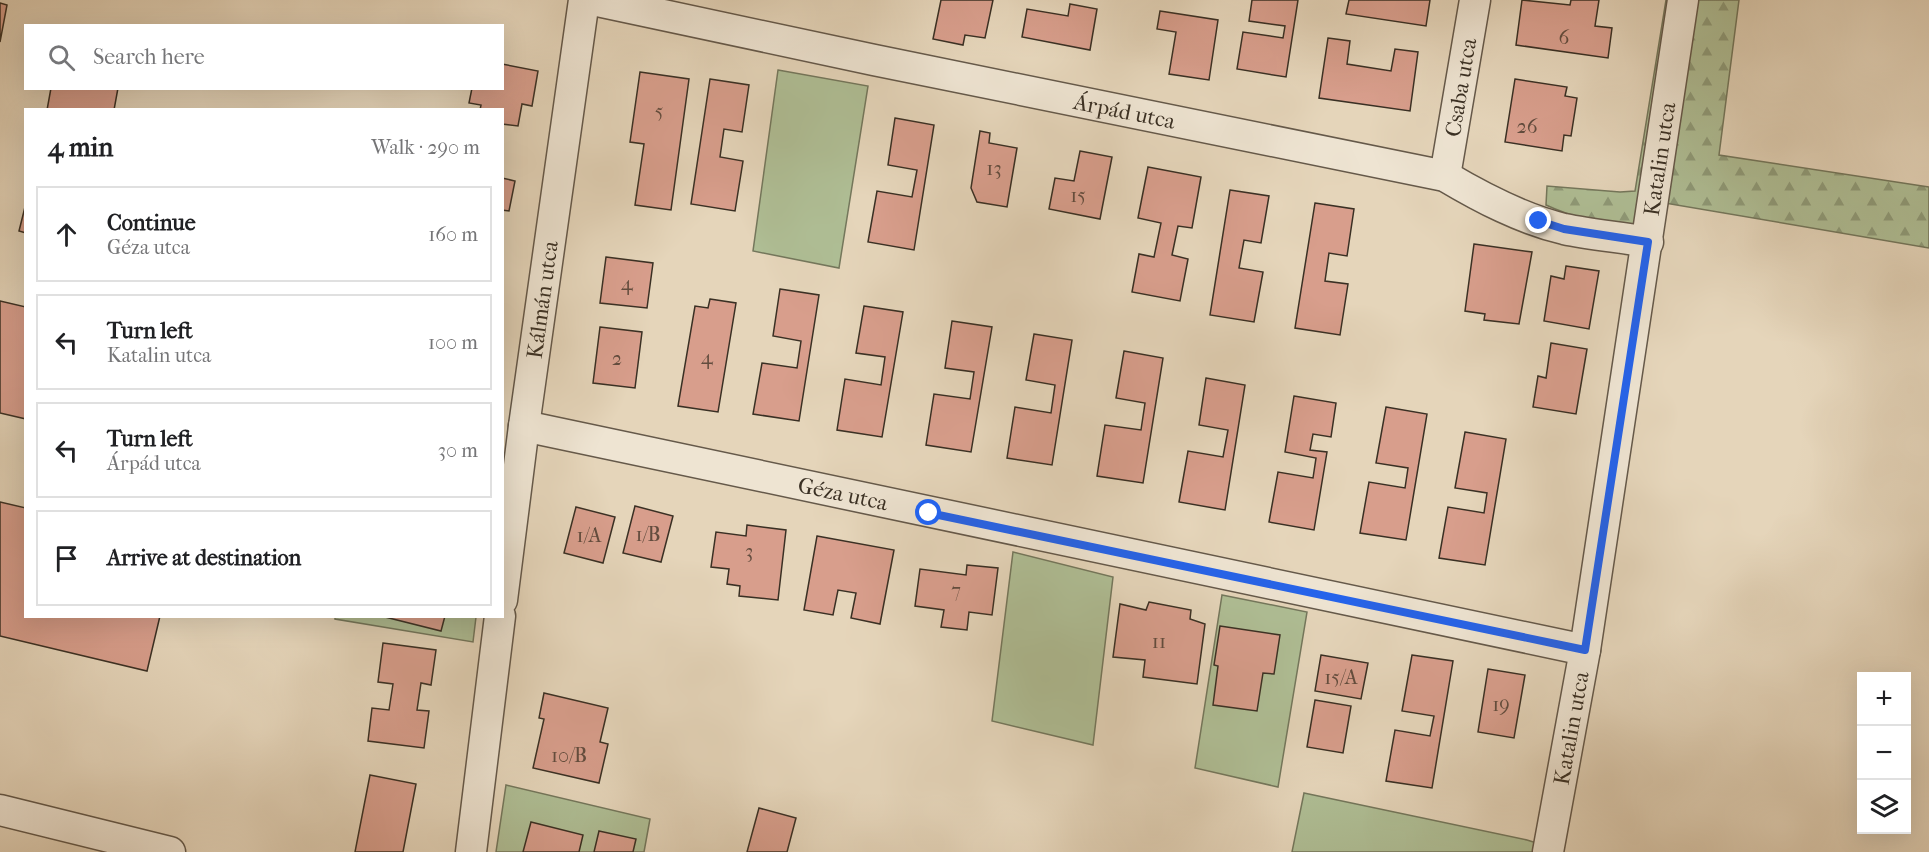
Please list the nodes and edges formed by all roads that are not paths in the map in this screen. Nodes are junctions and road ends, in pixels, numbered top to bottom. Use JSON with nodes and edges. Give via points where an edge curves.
{"nodes":[{"id":1,"x":584,"y":0,"type":"edge"},
{"id":2,"x":592,"y":0,"type":"edge"},
{"id":3,"x":1475,"y":0,"type":"edge"},
{"id":4,"x":1683,"y":0,"type":"edge"},
{"id":5,"x":714,"y":12,"type":"edge"},
{"id":6,"x":1445,"y":176,"type":"junction"},
{"id":7,"x":1648,"y":242,"type":"junction"},
{"id":8,"x":524,"y":426,"type":"junction"},
{"id":9,"x":504,"y":584,"type":"edge"},
{"id":10,"x":500,"y":618,"type":"edge"},
{"id":11,"x":1585,"y":650,"type":"junction"},
{"id":12,"x":0,"y":810,"type":"edge"},
{"id":13,"x":170,"y":852,"type":"edge"},
{"id":14,"x":471,"y":852,"type":"edge"},
{"id":15,"x":1548,"y":852,"type":"edge"}],
"edges":[{"from":1,"to":8,"type":"street","name":"Kálmán utca"},
{"from":2,"to":5,"type":"street","name":"Árpád utca"},
{"from":3,"to":6,"type":"street","name":"Csaba utca"},
{"from":4,"to":7,"type":"street","name":"Katalin utca"},
{"from":5,"to":6,"type":"street","name":"Árpád utca","via":[[874,60]]},
{"from":6,"to":7,"type":"street","name":"Árpád utca","via":[[1502,207],[1539,221],[1564,229]]},
{"from":7,"to":11,"type":"street","name":"Katalin utca"},
{"from":8,"to":9,"type":"street","name":"Kálmán utca"},
{"from":8,"to":11,"type":"street","name":"Géza utca"},
{"from":10,"to":14,"type":"street"},
{"from":11,"to":15,"type":"street","name":"Katalin utca"},
{"from":12,"to":13,"type":"street"}]}
